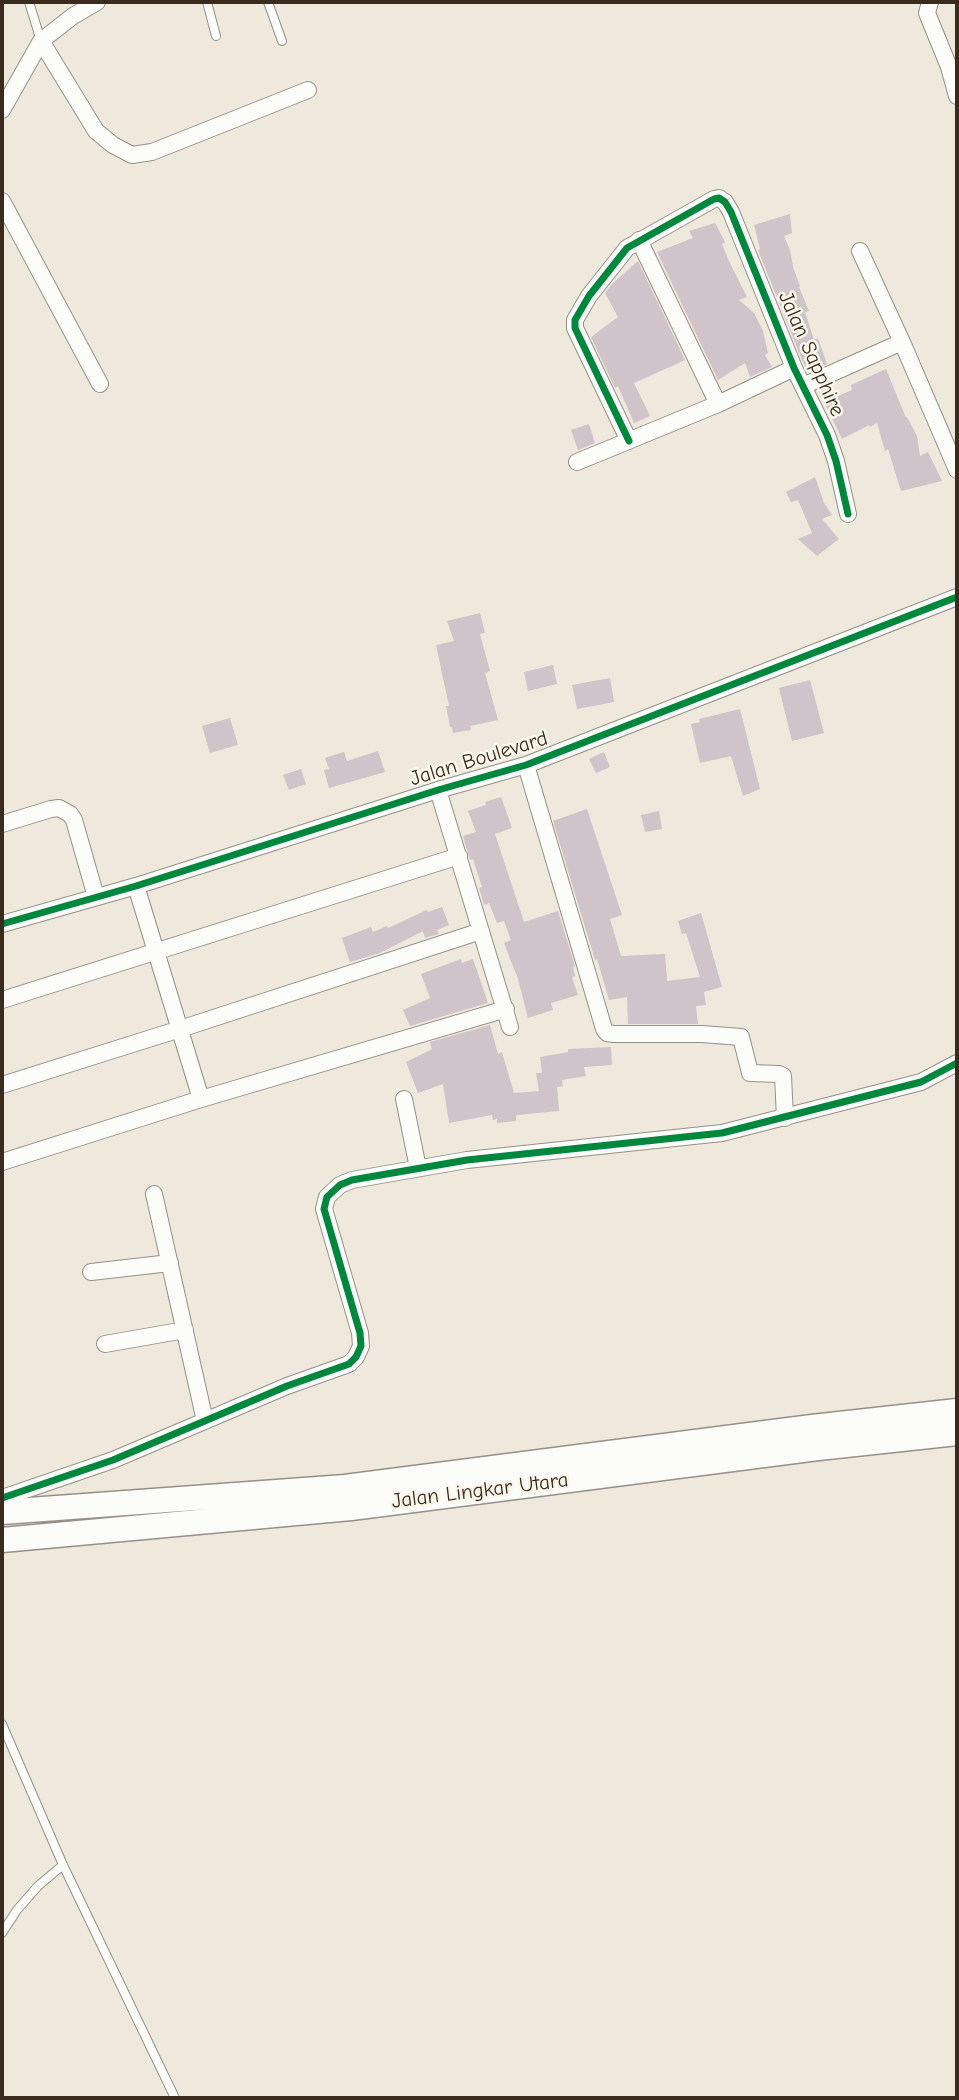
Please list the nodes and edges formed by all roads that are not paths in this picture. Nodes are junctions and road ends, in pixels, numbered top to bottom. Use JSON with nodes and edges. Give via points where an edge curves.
{"nodes":[{"id":1,"x":29,"y":2,"type":"edge"},
{"id":2,"x":97,"y":2,"type":"edge"},
{"id":3,"x":207,"y":2,"type":"edge"},
{"id":4,"x":268,"y":2,"type":"edge"},
{"id":5,"x":930,"y":2,"type":"edge"},
{"id":6,"x":215,"y":36,"type":"dead end"},
{"id":7,"x":41,"y":41,"type":"junction"},
{"id":8,"x":282,"y":41,"type":"dead end"},
{"id":9,"x":308,"y":90,"type":"dead end"},
{"id":10,"x":957,"y":96,"type":"edge"},
{"id":11,"x":2,"y":110,"type":"edge"},
{"id":12,"x":2,"y":201,"type":"edge"},
{"id":13,"x":639,"y":240,"type":"junction"},
{"id":14,"x":860,"y":251,"type":"dead end"},
{"id":15,"x":902,"y":342,"type":"junction"},
{"id":16,"x":794,"y":368,"type":"junction"},
{"id":17,"x":100,"y":384,"type":"dead end"},
{"id":18,"x":803,"y":386,"type":"junction"},
{"id":19,"x":718,"y":404,"type":"junction"},
{"id":20,"x":629,"y":442,"type":"junction"},
{"id":21,"x":577,"y":463,"type":"dead end"},
{"id":22,"x":957,"y":470,"type":"edge"},
{"id":23,"x":848,"y":514,"type":"dead end"},
{"id":24,"x":957,"y":597,"type":"edge"},
{"id":25,"x":526,"y":765,"type":"junction"},
{"id":26,"x":439,"y":790,"type":"junction"},
{"id":27,"x":2,"y":824,"type":"edge"},
{"id":28,"x":459,"y":856,"type":"junction"},
{"id":29,"x":136,"y":886,"type":"junction"},
{"id":30,"x":96,"y":897,"type":"junction"},
{"id":31,"x":2,"y":924,"type":"edge"},
{"id":32,"x":481,"y":931,"type":"junction"},
{"id":33,"x":157,"y":952,"type":"junction"},
{"id":34,"x":2,"y":1000,"type":"edge"},
{"id":35,"x":506,"y":1009,"type":"junction"},
{"id":36,"x":510,"y":1027,"type":"dead end"},
{"id":37,"x":180,"y":1029,"type":"junction"},
{"id":38,"x":957,"y":1063,"type":"edge"},
{"id":39,"x":2,"y":1085,"type":"edge"},
{"id":40,"x":201,"y":1099,"type":"junction"},
{"id":41,"x":404,"y":1099,"type":"dead end"},
{"id":42,"x":785,"y":1118,"type":"junction"},
{"id":43,"x":2,"y":1162,"type":"edge"},
{"id":44,"x":418,"y":1168,"type":"junction"},
{"id":45,"x":154,"y":1194,"type":"dead end"},
{"id":46,"x":170,"y":1263,"type":"junction"},
{"id":47,"x":91,"y":1272,"type":"dead end"},
{"id":48,"x":185,"y":1330,"type":"junction"},
{"id":49,"x":105,"y":1345,"type":"dead end"},
{"id":50,"x":957,"y":1411,"type":"edge"},
{"id":51,"x":205,"y":1421,"type":"junction"},
{"id":52,"x":957,"y":1433,"type":"edge"},
{"id":53,"x":2,"y":1498,"type":"edge"},
{"id":54,"x":138,"y":1502,"type":"junction"},
{"id":55,"x":2,"y":1512,"type":"edge"},
{"id":56,"x":138,"y":1527,"type":"junction"},
{"id":57,"x":2,"y":1540,"type":"edge"},
{"id":58,"x":2,"y":1724,"type":"edge"},
{"id":59,"x":63,"y":1865,"type":"junction"},
{"id":60,"x":2,"y":1933,"type":"edge"},
{"id":61,"x":175,"y":2098,"type":"edge"}],
"edges":[{"from":1,"to":7,"type":"lane"},
{"from":2,"to":7,"type":"street"},
{"from":3,"to":6,"type":"lane"},
{"from":4,"to":8,"type":"lane"},
{"from":5,"to":10,"type":"street","via":[[927,13]]},
{"from":7,"to":9,"type":"street","via":[[96,131],[132,155],[152,152]]},
{"from":7,"to":11,"type":"street"},
{"from":12,"to":17,"type":"street"},
{"from":13,"to":16,"type":"street","name":"Jalan Sapphire","via":[[714,199],[725,202]]},
{"from":13,"to":19,"type":"street"},
{"from":13,"to":20,"type":"street","via":[[627,248],[575,320]]},
{"from":14,"to":15,"type":"street"},
{"from":15,"to":18,"type":"street"},
{"from":15,"to":22,"type":"street"},
{"from":16,"to":18,"type":"street","name":"Jalan Sapphire"},
{"from":16,"to":19,"type":"street"},
{"from":18,"to":23,"type":"street","name":"Jalan Sapphire","via":[[828,435]]},
{"from":19,"to":20,"type":"street"},
{"from":20,"to":21,"type":"street"},
{"from":24,"to":25,"type":"street","name":"Jalan Boulevard"},
{"from":25,"to":26,"type":"street","name":"Jalan Boulevard"},
{"from":25,"to":42,"type":"street","via":[[606,1032],[741,1037],[750,1073],[783,1076]]},
{"from":26,"to":28,"type":"street"},
{"from":26,"to":29,"type":"street","name":"Jalan Boulevard"},
{"from":27,"to":30,"type":"street","via":[[51,809],[70,814]]},
{"from":28,"to":32,"type":"street"},
{"from":28,"to":33,"type":"street"},
{"from":29,"to":30,"type":"street","name":"Jalan Boulevard"},
{"from":29,"to":33,"type":"street"},
{"from":30,"to":31,"type":"street","name":"Jalan Boulevard"},
{"from":32,"to":35,"type":"street"},
{"from":32,"to":37,"type":"street"},
{"from":33,"to":34,"type":"street"},
{"from":33,"to":37,"type":"street"},
{"from":35,"to":36,"type":"street"},
{"from":35,"to":40,"type":"street"},
{"from":37,"to":39,"type":"street"},
{"from":37,"to":40,"type":"street"},
{"from":38,"to":42,"type":"street","via":[[921,1082]]},
{"from":40,"to":43,"type":"street"},
{"from":41,"to":44,"type":"street"},
{"from":42,"to":44,"type":"street","via":[[722,1133]]},
{"from":44,"to":51,"type":"street","via":[[352,1180],[327,1197],[324,1209],[360,1333],[356,1357],[349,1364]]},
{"from":45,"to":46,"type":"street"},
{"from":46,"to":47,"type":"street"},
{"from":46,"to":48,"type":"street"},
{"from":48,"to":49,"type":"street"},
{"from":48,"to":51,"type":"street"},
{"from":50,"to":54,"type":"main road","name":"Jalan Lingkar Utara","via":[[345,1487]]},
{"from":51,"to":53,"type":"street","via":[[113,1460]]},
{"from":52,"to":56,"type":"main road","name":"Jalan Lingkar Utara","via":[[351,1508]]},
{"from":54,"to":55,"type":"main road","name":"Jalan Lingkar Utara"},
{"from":54,"to":56,"type":"main road"},
{"from":56,"to":57,"type":"main road","name":"Jalan Lingkar Utara"},
{"from":58,"to":59,"type":"lane"},
{"from":59,"to":60,"type":"lane","via":[[38,1886]]},
{"from":59,"to":61,"type":"lane"}]}
